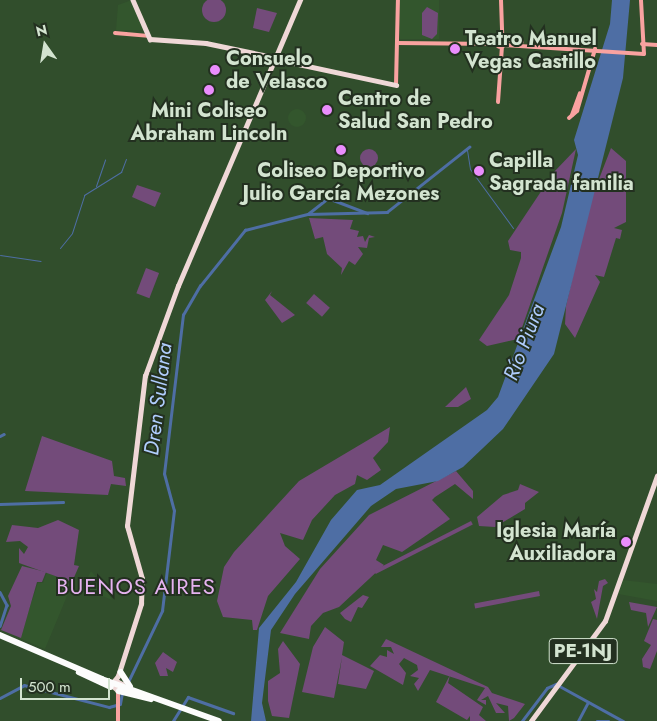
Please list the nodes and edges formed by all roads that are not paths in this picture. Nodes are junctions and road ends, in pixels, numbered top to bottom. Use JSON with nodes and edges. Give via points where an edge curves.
{"nodes":[{"id":1,"x":135,"y":0,"type":"edge"},
{"id":2,"x":300,"y":0,"type":"edge"},
{"id":3,"x":398,"y":0,"type":"edge"},
{"id":4,"x":501,"y":0,"type":"edge"},
{"id":5,"x":642,"y":0,"type":"edge"},
{"id":6,"x":144,"y":19,"type":"dead end"},
{"id":7,"x":115,"y":33,"type":"dead end"},
{"id":8,"x":149,"y":37,"type":"junction"},
{"id":9,"x":397,"y":42,"type":"junction"},
{"id":10,"x":500,"y":42,"type":"junction"},
{"id":11,"x":643,"y":43,"type":"junction"},
{"id":12,"x":657,"y":44,"type":"edge"},
{"id":13,"x":596,"y":50,"type":"junction"},
{"id":14,"x":274,"y":58,"type":"junction"},
{"id":15,"x":396,"y":84,"type":"joint"},
{"id":16,"x":498,"y":102,"type":"dead end"},
{"id":17,"x":569,"y":117,"type":"dead end"},
{"id":18,"x":657,"y":471,"type":"edge"},
{"id":19,"x":657,"y":476,"type":"edge"},
{"id":20,"x":606,"y":619,"type":"junction"},
{"id":21,"x":0,"y":636,"type":"edge"},
{"id":22,"x":126,"y":652,"type":"junction"},
{"id":23,"x":121,"y":672,"type":"joint"},
{"id":24,"x":120,"y":686,"type":"junction"},
{"id":25,"x":180,"y":706,"type":"junction"},
{"id":26,"x":118,"y":721,"type":"edge"},
{"id":27,"x":214,"y":721,"type":"edge"},
{"id":28,"x":220,"y":721,"type":"edge"},
{"id":29,"x":530,"y":721,"type":"edge"}],
"edges":[{"from":1,"to":6,"type":"main road"},
{"from":1,"to":8,"type":"main road"},
{"from":2,"to":14,"type":"main road"},
{"from":3,"to":9,"type":"main road"},
{"from":4,"to":10,"type":"main road"},
{"from":5,"to":11,"type":"main road"},
{"from":7,"to":8,"type":"main road"},
{"from":8,"to":14,"type":"main road"},
{"from":9,"to":10,"type":"main road"},
{"from":9,"to":15,"type":"main road"},
{"from":10,"to":13,"type":"main road"},
{"from":10,"to":16,"type":"main road"},
{"from":11,"to":12,"type":"main road"},
{"from":11,"to":13,"type":"main road","via":[[643,53]]},
{"from":13,"to":17,"type":"main road","via":[[577,111]]},
{"from":14,"to":15,"type":"main road"},
{"from":14,"to":22,"type":"main road","via":[[172,301],[142,387],[128,526],[142,587]]},
{"from":18,"to":20,"type":"main road","number":"PE-1NJ"},
{"from":19,"to":20,"type":"main road","number":"PE-1NJ"},
{"from":20,"to":29,"type":"main road","number":"PE-1NJ"},
{"from":21,"to":24,"type":"highway"},
{"from":22,"to":23,"type":"main road"},
{"from":22,"to":24,"type":"main road"},
{"from":23,"to":24,"type":"highway"},
{"from":24,"to":25,"type":"highway"},
{"from":24,"to":26,"type":"main road"},
{"from":25,"to":27,"type":"highway"},
{"from":25,"to":28,"type":"highway"}]}
